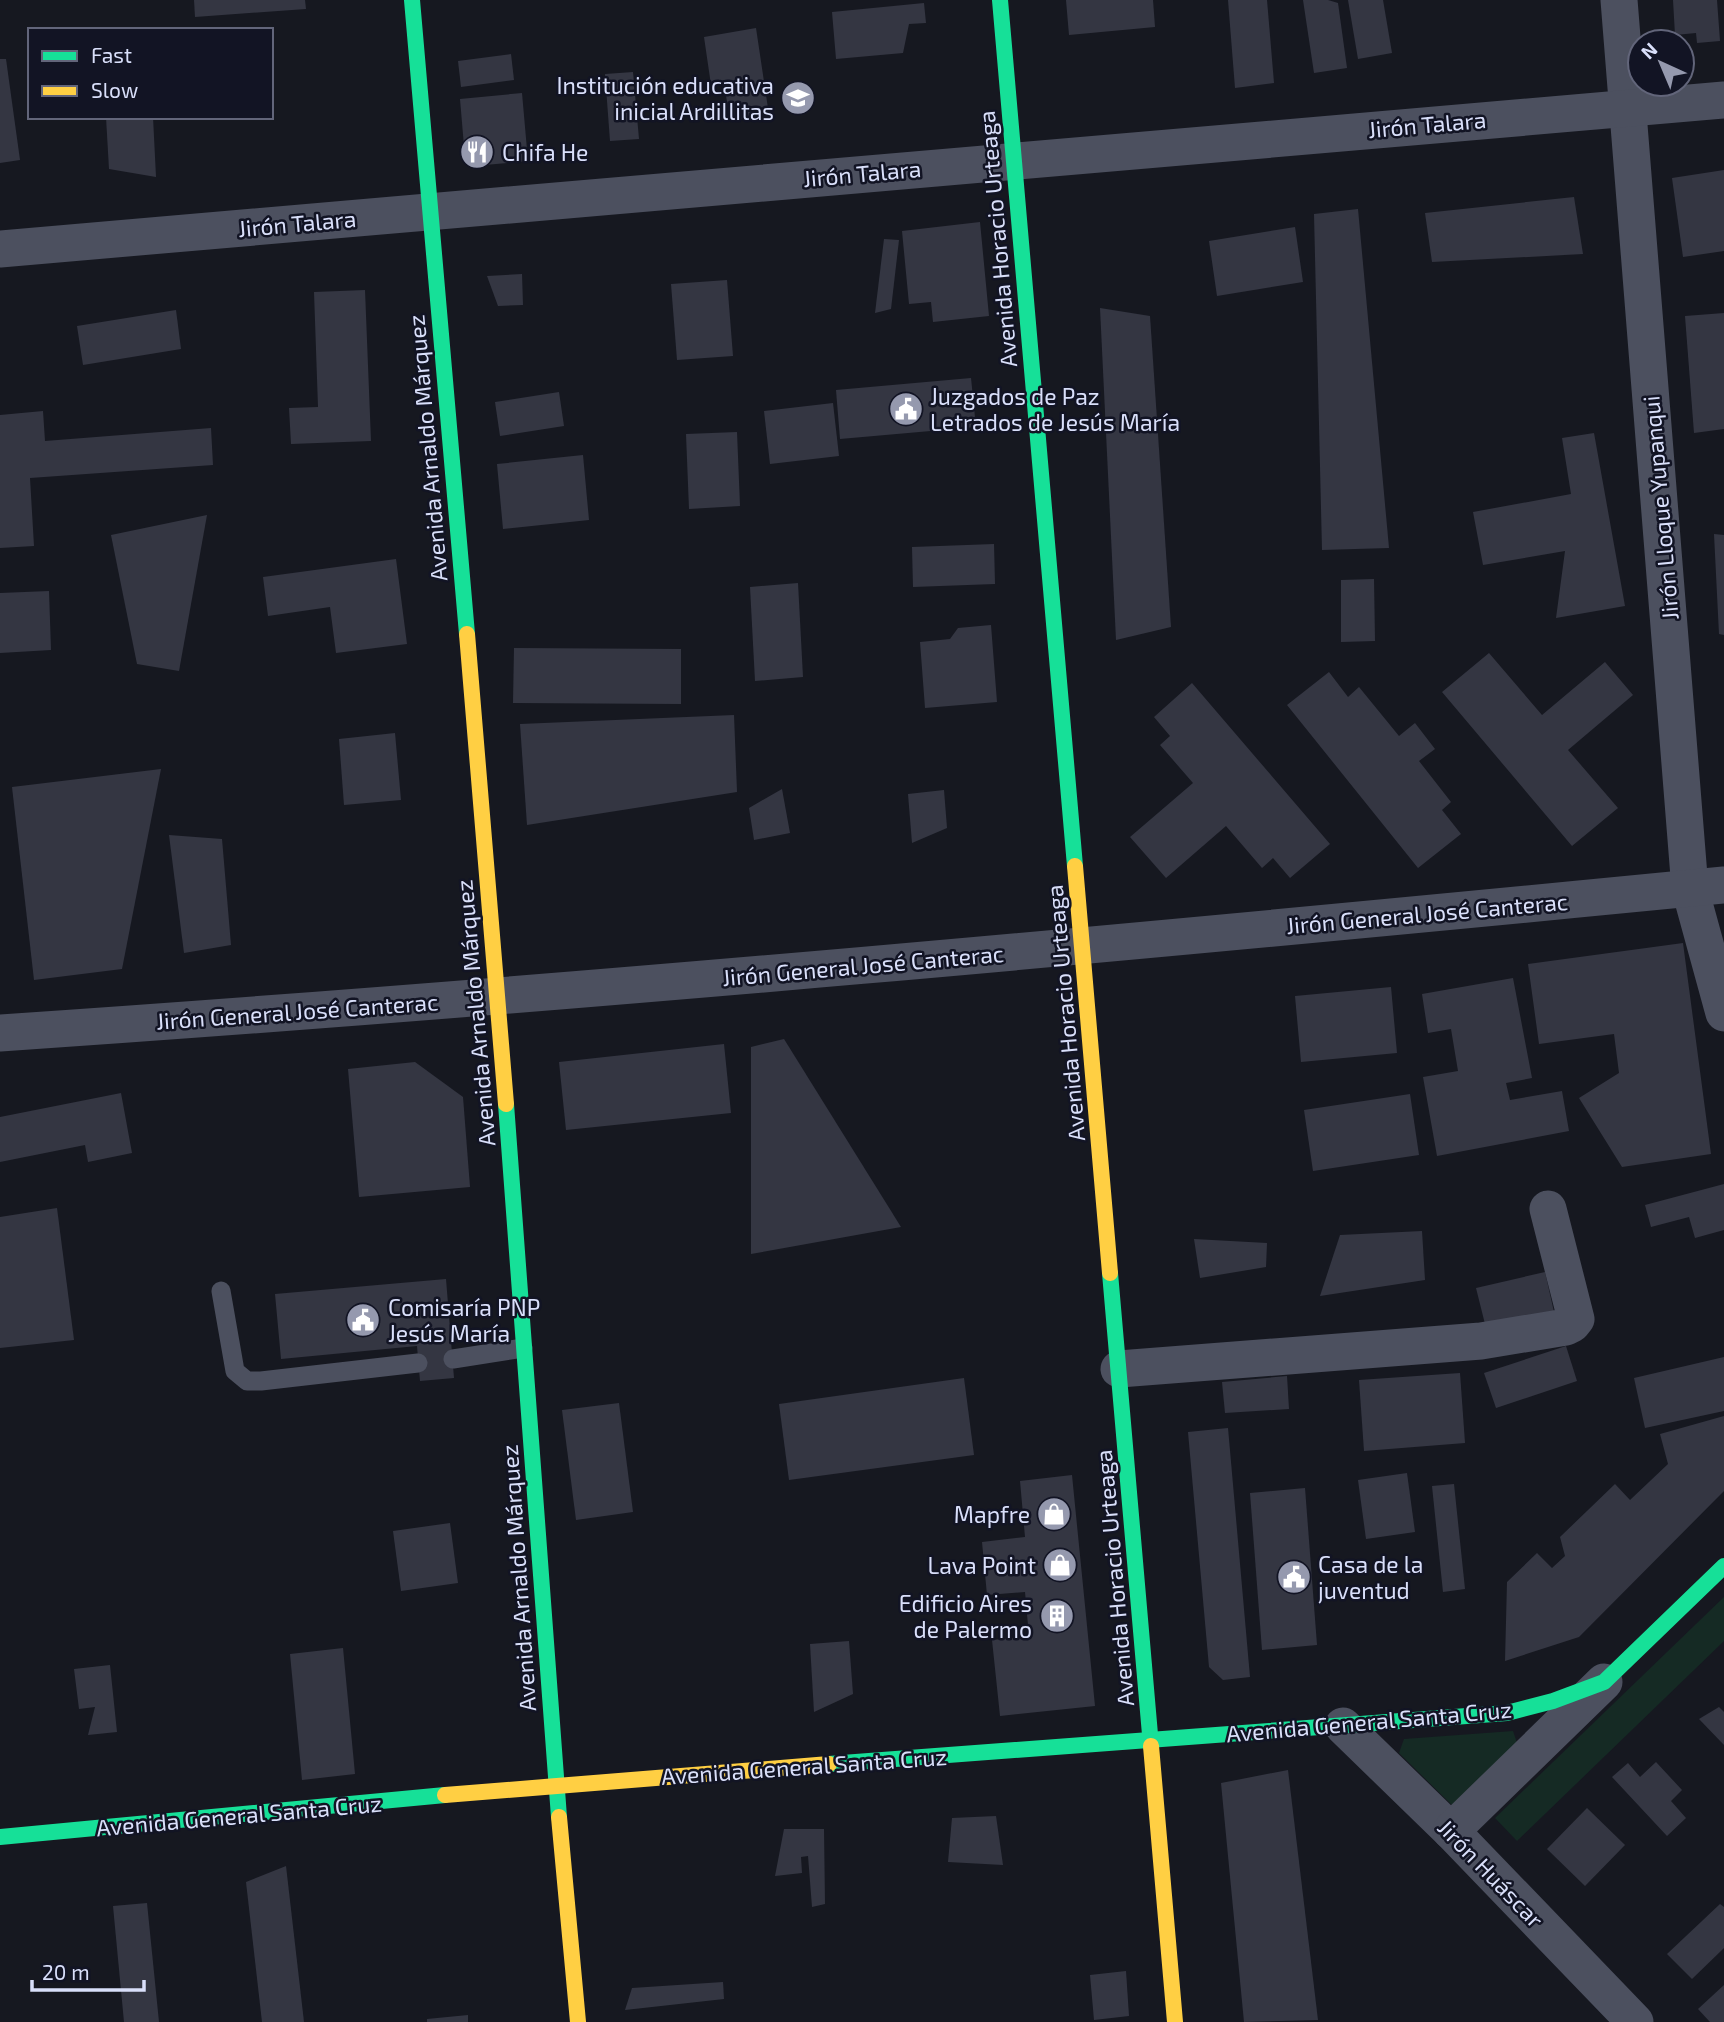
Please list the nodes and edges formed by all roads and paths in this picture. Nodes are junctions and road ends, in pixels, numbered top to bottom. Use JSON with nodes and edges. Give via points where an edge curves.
{"nodes":[{"id":1,"x":412,"y":0,"type":"edge"},
{"id":2,"x":1000,"y":0,"type":"edge"},
{"id":3,"x":1619,"y":0,"type":"edge"},
{"id":4,"x":1724,"y":100,"type":"edge"},
{"id":5,"x":1628,"y":107,"type":"junction"},
{"id":6,"x":1013,"y":161,"type":"junction"},
{"id":7,"x":430,"y":211,"type":"junction"},
{"id":8,"x":0,"y":248,"type":"edge"},
{"id":9,"x":1707,"y":887,"type":"edge"},
{"id":10,"x":1082,"y":946,"type":"junction"},
{"id":11,"x":498,"y":997,"type":"junction"},
{"id":12,"x":1724,"y":1013,"type":"edge"},
{"id":13,"x":0,"y":1033,"type":"edge"},
{"id":14,"x":1548,"y":1209,"type":"dead end"},
{"id":15,"x":221,"y":1291,"type":"dead end"},
{"id":16,"x":523,"y":1348,"type":"junction"},
{"id":17,"x":453,"y":1359,"type":"dead end"},
{"id":18,"x":418,"y":1363,"type":"dead end"},
{"id":19,"x":1119,"y":1369,"type":"junction"},
{"id":20,"x":1724,"y":1566,"type":"edge"},
{"id":21,"x":1604,"y":1682,"type":"junction"},
{"id":22,"x":1343,"y":1726,"type":"junction"},
{"id":23,"x":1151,"y":1739,"type":"junction"},
{"id":24,"x":556,"y":1785,"type":"junction"},
{"id":25,"x":1451,"y":1831,"type":"junction"},
{"id":26,"x":0,"y":1837,"type":"edge"},
{"id":27,"x":578,"y":2022,"type":"edge"},
{"id":28,"x":1175,"y":2022,"type":"edge"},
{"id":29,"x":1635,"y":2022,"type":"edge"}],
"edges":[{"from":1,"to":7,"type":"street","name":"Avenida Arnaldo Márquez"},
{"from":2,"to":6,"type":"street","name":"Avenida Horacio Urteaga"},
{"from":3,"to":5,"type":"street","name":"Jirón Lloque Yupanqui"},
{"from":4,"to":5,"type":"street","name":"Jirón Talara"},
{"from":5,"to":6,"type":"street","name":"Jirón Talara"},
{"from":5,"to":9,"type":"street","name":"Jirón Lloque Yupanqui"},
{"from":6,"to":7,"type":"street","name":"Jirón Talara"},
{"from":6,"to":10,"type":"street","name":"Avenida Horacio Urteaga"},
{"from":7,"to":8,"type":"street","name":"Jirón Talara"},
{"from":7,"to":11,"type":"street","name":"Avenida Arnaldo Márquez"},
{"from":9,"to":10,"type":"street","name":"Jirón General José Canterac"},
{"from":9,"to":12,"type":"street","name":"Jirón Lloque Yupanqui"},
{"from":10,"to":11,"type":"street","name":"Jirón General José Canterac"},
{"from":10,"to":19,"type":"street","name":"Avenida Horacio Urteaga"},
{"from":11,"to":13,"type":"street","name":"Jirón General José Canterac"},
{"from":11,"to":16,"type":"street","name":"Avenida Arnaldo Márquez"},
{"from":14,"to":19,"type":"street","via":[[1576,1319],[1566,1327],[1481,1341]]},
{"from":15,"to":18,"type":"lane","via":[[235,1371],[247,1381]]},
{"from":16,"to":17,"type":"lane"},
{"from":16,"to":24,"type":"street","name":"Avenida Arnaldo Márquez"},
{"from":19,"to":23,"type":"street","name":"Avenida Horacio Urteaga"},
{"from":20,"to":21,"type":"street","name":"Avenida General Santa Cruz"},
{"from":21,"to":22,"type":"street","name":"Avenida General Santa Cruz","via":[[1507,1713]]},
{"from":21,"to":25,"type":"street","name":"Avenida General Santa Cruz"},
{"from":22,"to":23,"type":"street","name":"Avenida General Santa Cruz"},
{"from":22,"to":25,"type":"street","name":"Jirón Huáscar"},
{"from":23,"to":24,"type":"street","name":"Avenida General Santa Cruz"},
{"from":23,"to":28,"type":"street","name":"Avenida Horacio Urteaga"},
{"from":24,"to":26,"type":"street","name":"Avenida General Santa Cruz"},
{"from":24,"to":27,"type":"street","name":"Avenida Arnaldo Márquez"},
{"from":25,"to":29,"type":"street","name":"Jirón Huáscar"}]}
